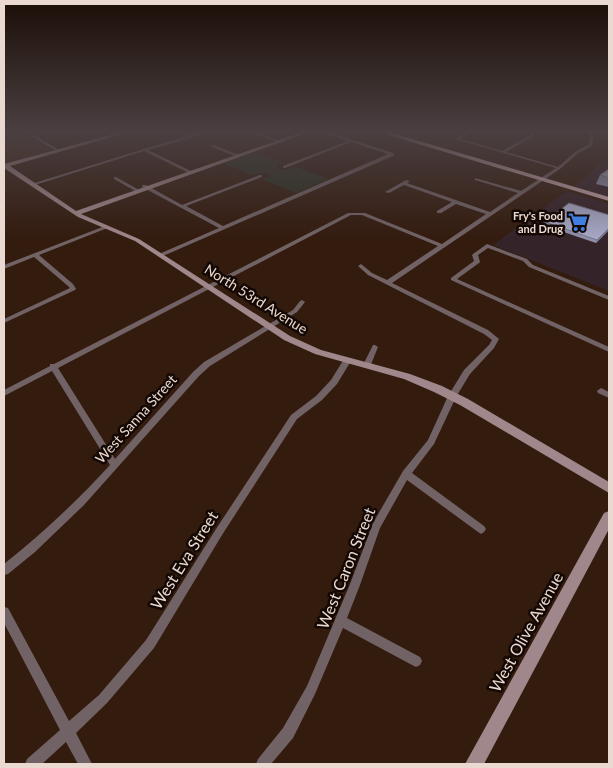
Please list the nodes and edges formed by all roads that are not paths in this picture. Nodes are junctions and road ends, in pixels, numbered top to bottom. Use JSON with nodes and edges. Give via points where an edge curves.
{"nodes":[{"id":1,"x":5,"y":167,"type":"edge"},
{"id":2,"x":89,"y":167,"type":"edge"},
{"id":3,"x":179,"y":167,"type":"edge"},
{"id":4,"x":204,"y":167,"type":"edge"},
{"id":5,"x":366,"y":167,"type":"edge"},
{"id":6,"x":497,"y":167,"type":"edge"},
{"id":7,"x":555,"y":167,"type":"edge"},
{"id":8,"x":559,"y":168,"type":"joint"},
{"id":9,"x":190,"y":172,"type":"junction"},
{"id":10,"x":261,"y":176,"type":"dead end"},
{"id":11,"x":115,"y":178,"type":"dead end"},
{"id":12,"x":477,"y":178,"type":"dead end"},
{"id":13,"x":542,"y":180,"type":"junction"},
{"id":14,"x":33,"y":184,"type":"junction"},
{"id":15,"x":146,"y":187,"type":"junction"},
{"id":16,"x":137,"y":190,"type":"junction"},
{"id":17,"x":387,"y":192,"type":"dead end"},
{"id":18,"x":522,"y":193,"type":"junction"},
{"id":19,"x":609,"y":201,"type":"edge"},
{"id":20,"x":456,"y":202,"type":"junction"},
{"id":21,"x":183,"y":206,"type":"junction"},
{"id":22,"x":74,"y":212,"type":"junction"},
{"id":23,"x":439,"y":212,"type":"dead end"},
{"id":24,"x":490,"y":214,"type":"junction"},
{"id":25,"x":108,"y":227,"type":"junction"},
{"id":26,"x":223,"y":228,"type":"junction"},
{"id":27,"x":442,"y":246,"type":"junction"},
{"id":28,"x":35,"y":255,"type":"junction"},
{"id":29,"x":161,"y":255,"type":"junction"},
{"id":30,"x":361,"y":266,"type":"dead end"},
{"id":31,"x":4,"y":267,"type":"edge"},
{"id":32,"x":387,"y":283,"type":"junction"},
{"id":33,"x":208,"y":286,"type":"junction"},
{"id":34,"x":609,"y":298,"type":"edge"},
{"id":35,"x":302,"y":302,"type":"dead end"},
{"id":36,"x":4,"y":320,"type":"edge"},
{"id":37,"x":270,"y":326,"type":"junction"},
{"id":38,"x":375,"y":347,"type":"dead end"},
{"id":39,"x":609,"y":350,"type":"edge"},
{"id":40,"x":347,"y":361,"type":"junction"},
{"id":41,"x":367,"y":365,"type":"junction"},
{"id":42,"x":53,"y":366,"type":"junction"},
{"id":43,"x":601,"y":391,"type":"dead end"},
{"id":44,"x":4,"y":393,"type":"edge"},
{"id":45,"x":609,"y":395,"type":"edge"},
{"id":46,"x":452,"y":396,"type":"junction"},
{"id":47,"x":114,"y":464,"type":"junction"},
{"id":48,"x":406,"y":474,"type":"junction"},
{"id":49,"x":609,"y":488,"type":"edge"},
{"id":50,"x":609,"y":518,"type":"edge"},
{"id":51,"x":481,"y":529,"type":"dead end"},
{"id":52,"x":4,"y":570,"type":"edge"},
{"id":53,"x":4,"y":612,"type":"edge"},
{"id":54,"x":341,"y":621,"type":"junction"},
{"id":55,"x":416,"y":661,"type":"dead end"},
{"id":56,"x":67,"y":732,"type":"junction"},
{"id":57,"x":32,"y":764,"type":"edge"},
{"id":58,"x":85,"y":764,"type":"edge"},
{"id":59,"x":263,"y":764,"type":"edge"},
{"id":60,"x":474,"y":764,"type":"edge"}],
"edges":[{"from":1,"to":14,"type":"street","name":"North 53rd Avenue"},
{"from":2,"to":14,"type":"street"},
{"from":3,"to":9,"type":"street"},
{"from":4,"to":9,"type":"street"},
{"from":5,"to":26,"type":"street"},
{"from":6,"to":13,"type":"main road"},
{"from":7,"to":8,"type":"street"},
{"from":8,"to":13,"type":"street"},
{"from":9,"to":15,"type":"street"},
{"from":10,"to":21,"type":"street"},
{"from":11,"to":16,"type":"street"},
{"from":12,"to":18,"type":"street"},
{"from":13,"to":18,"type":"street"},
{"from":13,"to":19,"type":"main road"},
{"from":14,"to":22,"type":"street","name":"North 53rd Avenue"},
{"from":15,"to":16,"type":"street"},
{"from":15,"to":21,"type":"street"},
{"from":16,"to":22,"type":"street"},
{"from":17,"to":20,"type":"street","via":[[407,183]]},
{"from":18,"to":24,"type":"street"},
{"from":20,"to":23,"type":"street"},
{"from":20,"to":24,"type":"street"},
{"from":21,"to":26,"type":"street"},
{"from":22,"to":25,"type":"street","name":"North 53rd Avenue"},
{"from":24,"to":27,"type":"street"},
{"from":25,"to":28,"type":"street"},
{"from":25,"to":29,"type":"street","name":"North 53rd Avenue"},
{"from":26,"to":29,"type":"street"},
{"from":27,"to":32,"type":"street"},
{"from":27,"to":33,"type":"street","via":[[356,213]]},
{"from":28,"to":31,"type":"street"},
{"from":28,"to":36,"type":"street","via":[[73,289]]},
{"from":29,"to":33,"type":"street","name":"North 53rd Avenue"},
{"from":30,"to":32,"type":"street"},
{"from":32,"to":46,"type":"street","name":"West Caron Street","via":[[496,339],[467,372]]},
{"from":33,"to":37,"type":"street","name":"North 53rd Avenue"},
{"from":33,"to":42,"type":"street"},
{"from":34,"to":39,"type":"street","via":[[487,246],[475,255],[477,262],[453,279]]},
{"from":35,"to":37,"type":"street","name":"West Sanna Street","via":[[295,311]]},
{"from":37,"to":40,"type":"street","name":"North 53rd Avenue","via":[[310,348]]},
{"from":37,"to":47,"type":"street","name":"West Sanna Street","via":[[207,364]]},
{"from":38,"to":41,"type":"street"},
{"from":40,"to":41,"type":"street","name":"North 53rd Avenue"},
{"from":40,"to":56,"type":"street","name":"West Eva Street","via":[[334,382],[289,424],[150,644],[120,681]]},
{"from":41,"to":46,"type":"street","name":"North 53rd Avenue","via":[[407,376]]},
{"from":42,"to":44,"type":"street"},
{"from":42,"to":47,"type":"street"},
{"from":43,"to":45,"type":"street"},
{"from":46,"to":48,"type":"street","name":"West Caron Street","via":[[431,442]]},
{"from":46,"to":49,"type":"street","name":"North 53rd Avenue"},
{"from":47,"to":52,"type":"street","name":"West Sanna Street","via":[[66,518]]},
{"from":48,"to":51,"type":"street"},
{"from":48,"to":54,"type":"street","name":"West Caron Street","via":[[376,526]]},
{"from":50,"to":60,"type":"street","name":"West Olive Avenue"},
{"from":53,"to":56,"type":"street"},
{"from":54,"to":55,"type":"street"},
{"from":54,"to":59,"type":"street","name":"West Caron Street","via":[[301,710],[288,733]]},
{"from":56,"to":57,"type":"street","name":"West Eva Street"},
{"from":56,"to":58,"type":"street"}]}
